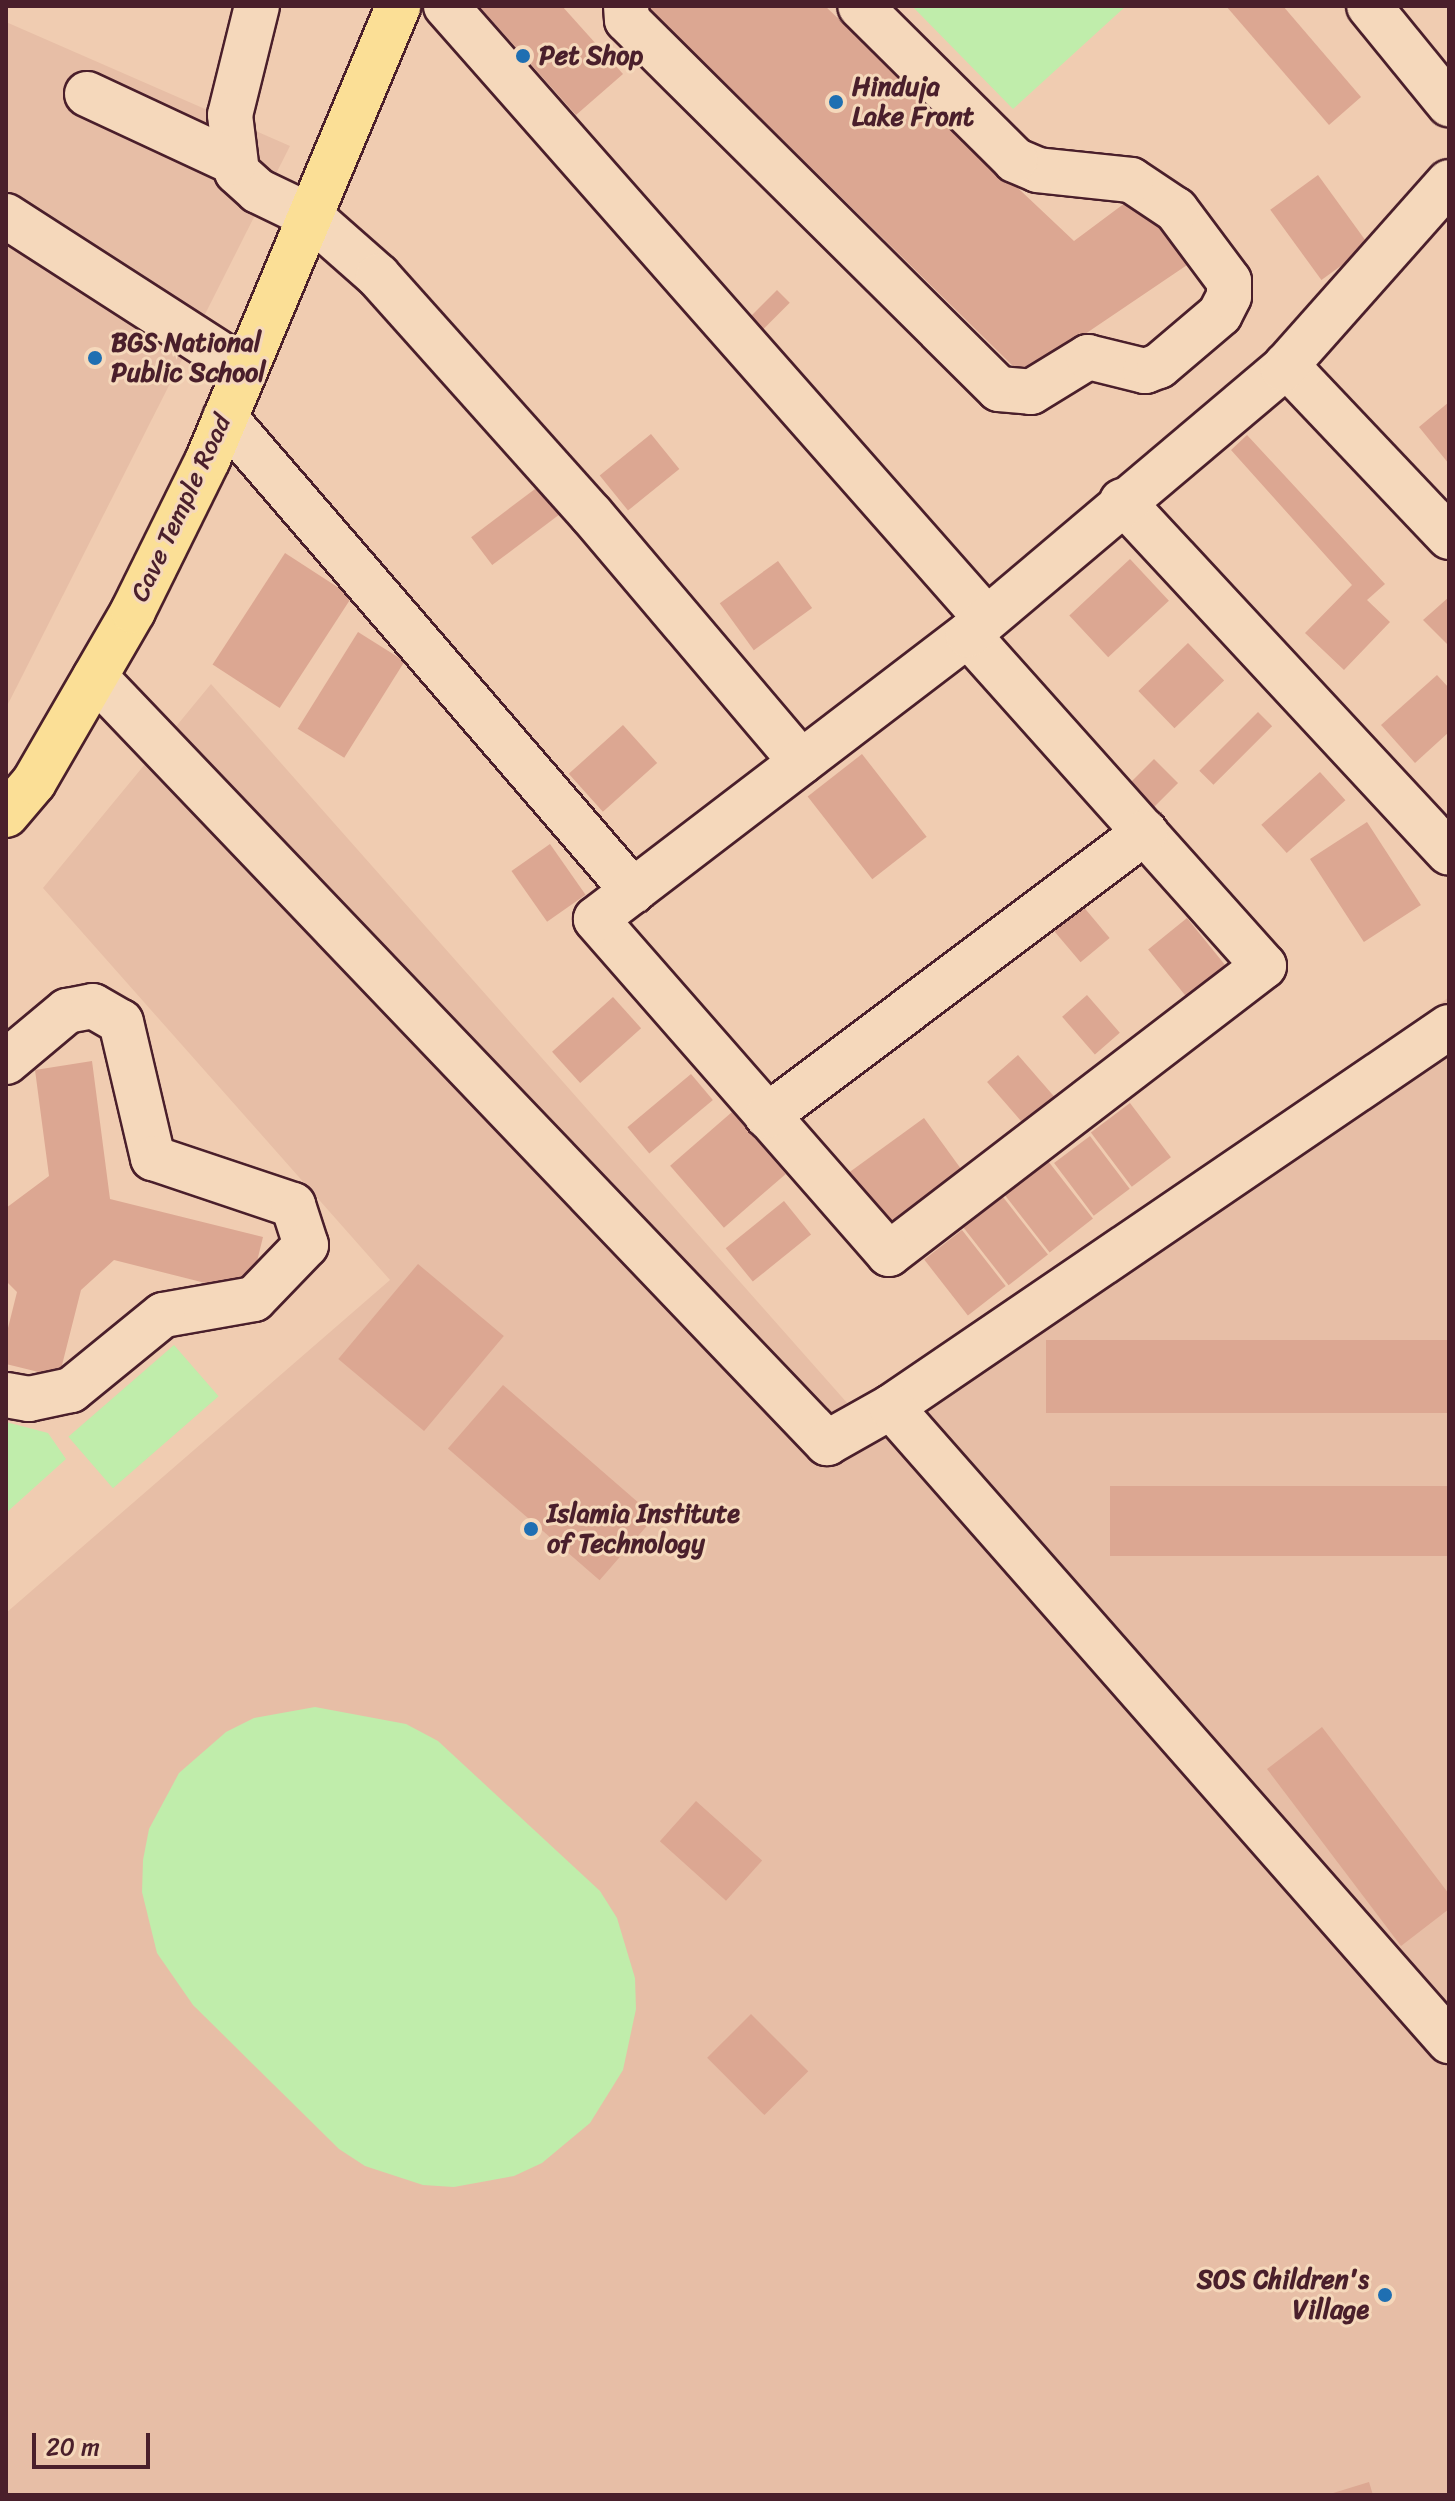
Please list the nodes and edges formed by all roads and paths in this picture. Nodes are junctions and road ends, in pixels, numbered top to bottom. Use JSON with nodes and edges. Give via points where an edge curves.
{"nodes":[{"id":1,"x":257,"y":6,"type":"edge"},
{"id":2,"x":398,"y":6,"type":"edge"},
{"id":3,"x":446,"y":6,"type":"edge"},
{"id":4,"x":626,"y":6,"type":"edge"},
{"id":5,"x":860,"y":6,"type":"edge"},
{"id":6,"x":1369,"y":6,"type":"edge"},
{"id":7,"x":87,"y":94,"type":"dead end"},
{"id":8,"x":1449,"y":104,"type":"edge"},
{"id":9,"x":235,"y":163,"type":"junction"},
{"id":10,"x":1449,"y":182,"type":"edge"},
{"id":11,"x":6,"y":216,"type":"edge"},
{"id":12,"x":310,"y":216,"type":"junction"},
{"id":13,"x":1286,"y":365,"type":"junction"},
{"id":14,"x":245,"y":370,"type":"junction"},
{"id":15,"x":225,"y":418,"type":"junction"},
{"id":16,"x":1122,"y":501,"type":"junction"},
{"id":17,"x":1449,"y":537,"type":"edge"},
{"id":18,"x":977,"y":627,"type":"junction"},
{"id":19,"x":95,"y":677,"type":"junction"},
{"id":20,"x":801,"y":762,"type":"junction"},
{"id":21,"x":6,"y":815,"type":"edge"},
{"id":22,"x":1145,"y":832,"type":"junction"},
{"id":23,"x":1449,"y":853,"type":"edge"},
{"id":24,"x":633,"y":891,"type":"junction"},
{"id":25,"x":1449,"y":1027,"type":"edge"},
{"id":26,"x":6,"y":1062,"type":"edge"},
{"id":27,"x":767,"y":1116,"type":"junction"},
{"id":28,"x":6,"y":1395,"type":"edge"},
{"id":29,"x":891,"y":1407,"type":"junction"},
{"id":30,"x":1449,"y":2041,"type":"edge"}],
"edges":[{"from":1,"to":9,"type":"street","via":[[230,115]]},
{"from":2,"to":12,"type":"main road","name":"Cave Temple Road"},
{"from":3,"to":18,"type":"street"},
{"from":4,"to":5,"type":"street","via":[[627,20],[999,389],[1031,392],[1088,357],[1145,371],[1159,366],[1220,314],[1229,281],[1176,210],[1131,180],[1038,170],[1015,160]]},
{"from":6,"to":8,"type":"street"},
{"from":7,"to":9,"type":"street"},
{"from":9,"to":12,"type":"street","via":[[237,172],[258,191]]},
{"from":10,"to":13,"type":"street"},
{"from":11,"to":14,"type":"street"},
{"from":12,"to":14,"type":"main road","name":"Cave Temple Road"},
{"from":12,"to":20,"type":"street","via":[[378,276],[591,514]]},
{"from":13,"to":16,"type":"street"},
{"from":13,"to":17,"type":"street"},
{"from":14,"to":15,"type":"main road","name":"Cave Temple Road"},
{"from":15,"to":19,"type":"main road","name":"Cave Temple Road","via":[[133,611]]},
{"from":15,"to":24,"type":"street"},
{"from":16,"to":18,"type":"street"},
{"from":16,"to":23,"type":"street"},
{"from":18,"to":20,"type":"street"},
{"from":18,"to":22,"type":"street"},
{"from":19,"to":21,"type":"main road","name":"Cave Temple Road","via":[[34,782]]},
{"from":19,"to":29,"type":"street","via":[[827,1443]]},
{"from":20,"to":24,"type":"street"},
{"from":22,"to":27,"type":"street"},
{"from":22,"to":27,"type":"street","via":[[1264,966],[889,1254]]},
{"from":24,"to":27,"type":"street","via":[[596,919]]},
{"from":25,"to":29,"type":"street"},
{"from":26,"to":28,"type":"street","via":[[67,1011],[93,1006],[121,1022],[153,1158],[293,1205],[306,1245],[254,1299],[163,1315],[71,1390],[29,1399]]},
{"from":29,"to":30,"type":"street"}]}
